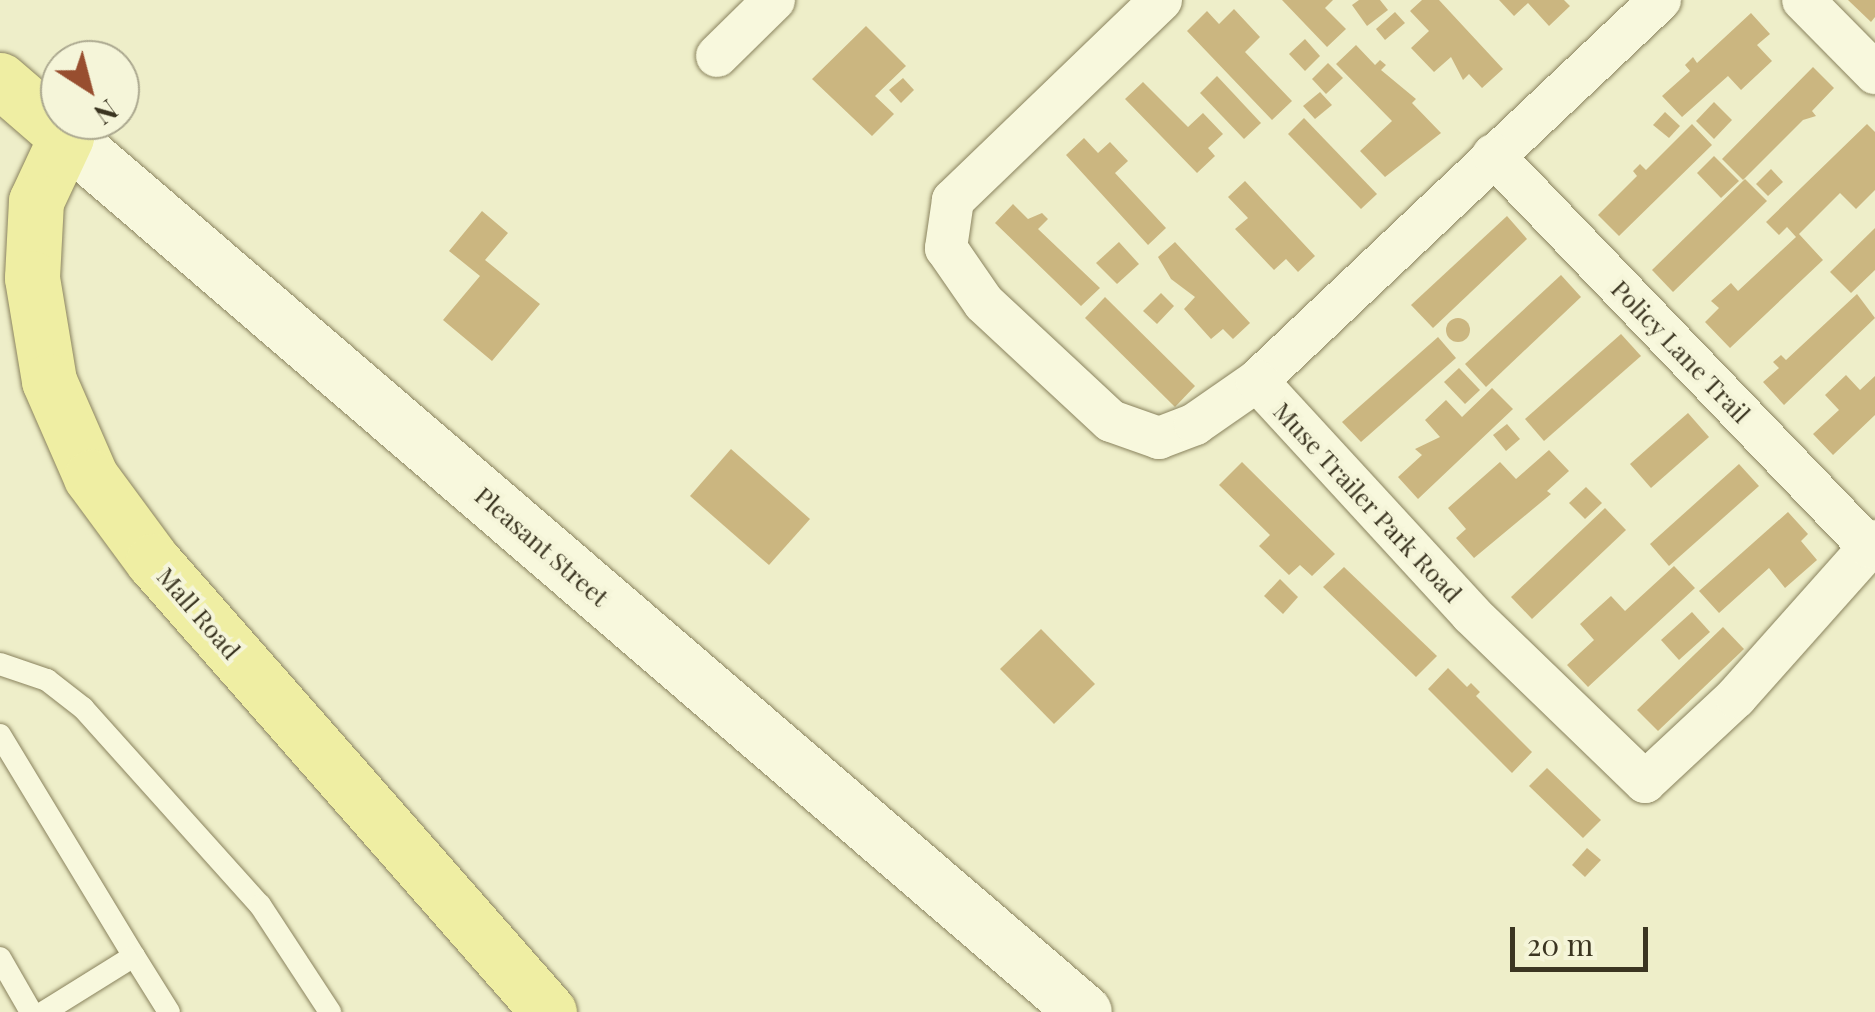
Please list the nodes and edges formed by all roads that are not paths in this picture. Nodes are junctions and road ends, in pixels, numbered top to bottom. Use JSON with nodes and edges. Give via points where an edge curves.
{"nodes":[{"id":1,"x":774,"y":0,"type":"edge"},
{"id":2,"x":1161,"y":0,"type":"edge"},
{"id":3,"x":1660,"y":0,"type":"edge"},
{"id":4,"x":1803,"y":0,"type":"edge"},
{"id":5,"x":717,"y":56,"type":"dead end"},
{"id":6,"x":1875,"y":74,"type":"edge"},
{"id":7,"x":0,"y":80,"type":"edge"},
{"id":8,"x":40,"y":115,"type":"edge"},
{"id":9,"x":65,"y":140,"type":"edge"},
{"id":10,"x":68,"y":140,"type":"edge"},
{"id":11,"x":1494,"y":155,"type":"junction"},
{"id":12,"x":1257,"y":381,"type":"junction"},
{"id":13,"x":1872,"y":544,"type":"edge"},
{"id":14,"x":0,"y":664,"type":"edge"},
{"id":15,"x":0,"y":735,"type":"edge"},
{"id":16,"x":134,"y":956,"type":"junction"},
{"id":17,"x":0,"y":958,"type":"edge"},
{"id":18,"x":32,"y":1012,"type":"edge"},
{"id":19,"x":44,"y":1012,"type":"edge"},
{"id":20,"x":169,"y":1012,"type":"edge"},
{"id":21,"x":330,"y":1012,"type":"edge"},
{"id":22,"x":550,"y":1012,"type":"edge"},
{"id":23,"x":1084,"y":1012,"type":"edge"}],
"edges":[{"from":1,"to":5,"type":"street"},
{"from":2,"to":12,"type":"street","via":[[954,200],[946,248],[984,303],[1111,420],[1159,438],[1194,424]]},
{"from":3,"to":11,"type":"street","name":"Muse Trailer Park Road"},
{"from":4,"to":6,"type":"street"},
{"from":7,"to":8,"type":"main road","name":"Pleasant Street"},
{"from":9,"to":22,"type":"main road","name":"Mall Road","via":[[36,201],[32,278],[49,381],[91,477],[153,561]]},
{"from":10,"to":23,"type":"main road","name":"Pleasant Street"},
{"from":11,"to":12,"type":"street","name":"Muse Trailer Park Road"},
{"from":11,"to":13,"type":"street","name":"Policy Lane Trail"},
{"from":12,"to":13,"type":"street","name":"Muse Trailer Park Road","via":[[1471,614],[1644,782],[1736,697]]},
{"from":14,"to":21,"type":"lane","via":[[47,680],[82,708],[260,905]]},
{"from":15,"to":16,"type":"lane"},
{"from":16,"to":19,"type":"lane"},
{"from":16,"to":20,"type":"lane"},
{"from":17,"to":18,"type":"lane"}]}
